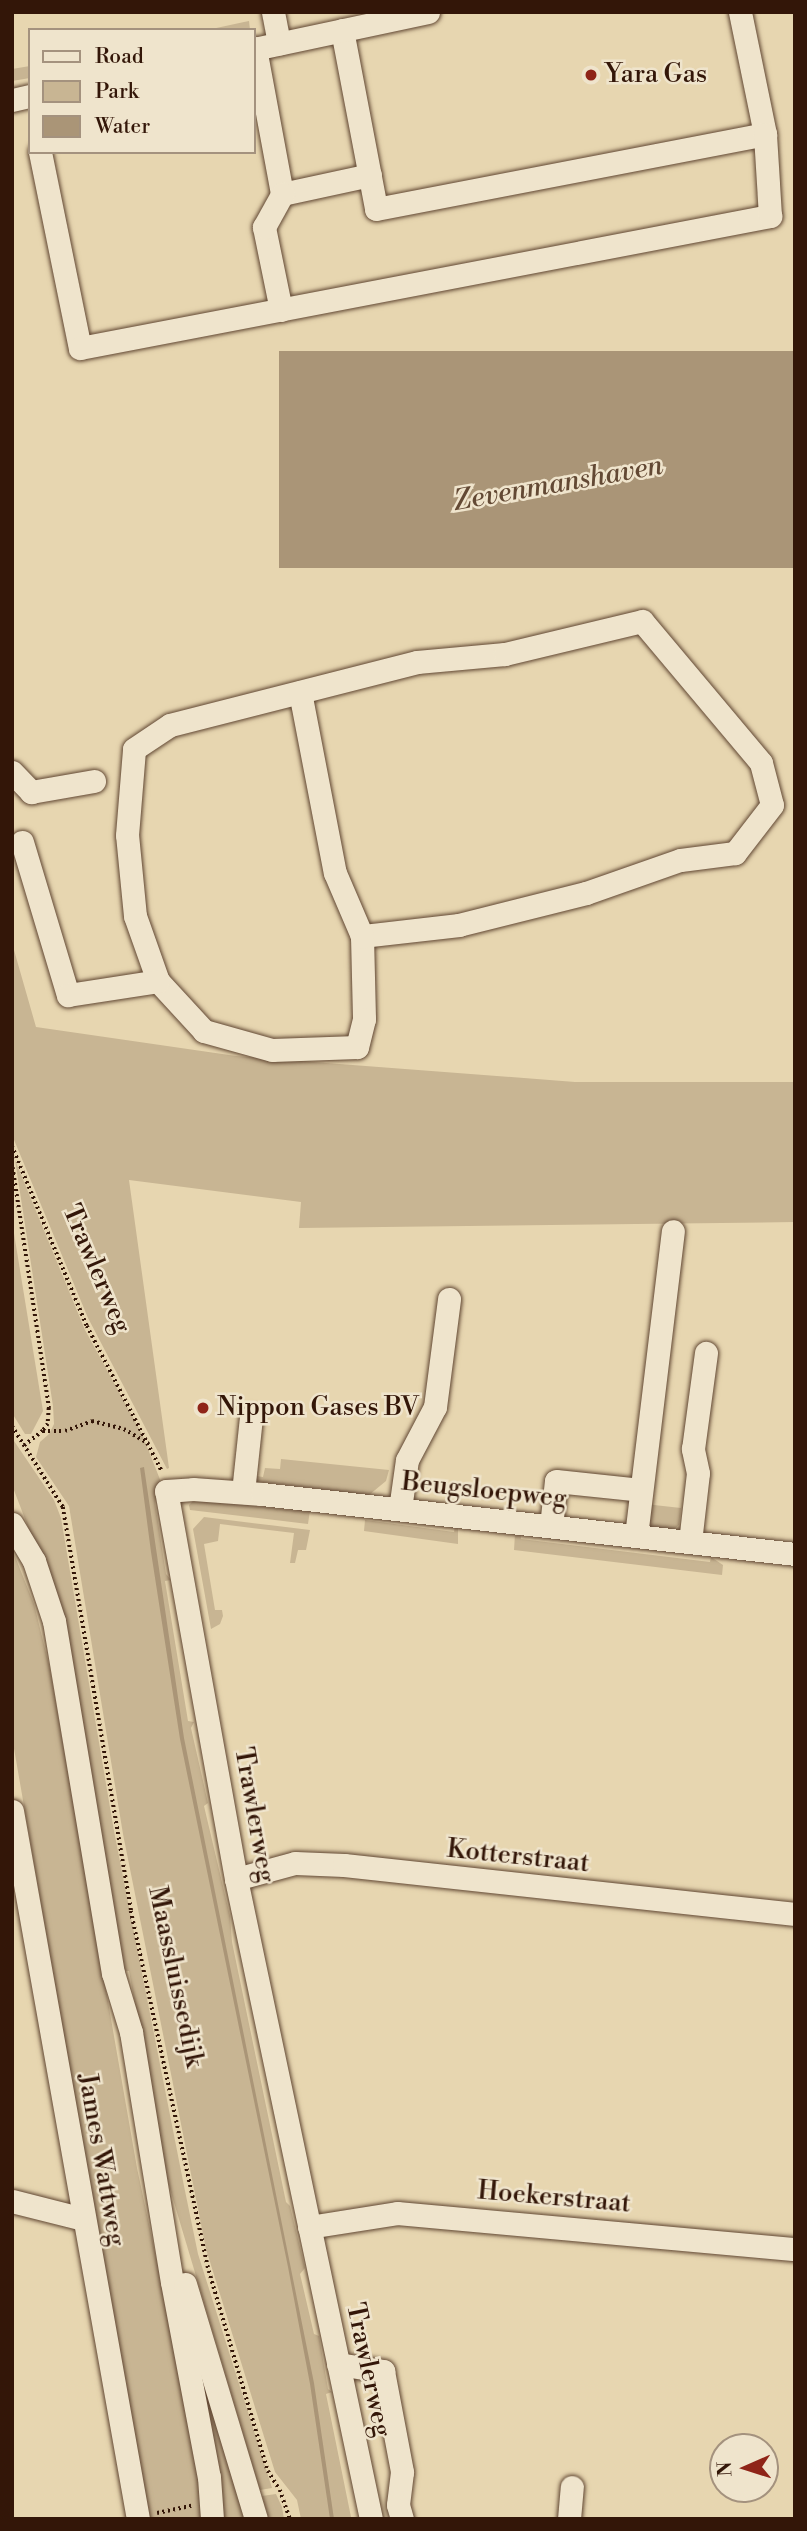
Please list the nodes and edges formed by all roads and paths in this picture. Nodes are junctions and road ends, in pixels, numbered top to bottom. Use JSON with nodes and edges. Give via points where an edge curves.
{"nodes":[{"id":1,"x":428,"y":12,"type":"edge"},
{"id":2,"x":740,"y":12,"type":"edge"},
{"id":3,"x":276,"y":27,"type":"edge"},
{"id":4,"x":342,"y":30,"type":"junction"},
{"id":5,"x":256,"y":48,"type":"edge"},
{"id":6,"x":256,"y":54,"type":"edge"},
{"id":7,"x":765,"y":134,"type":"junction"},
{"id":8,"x":40,"y":154,"type":"edge"},
{"id":9,"x":370,"y":175,"type":"junction"},
{"id":10,"x":282,"y":194,"type":"junction"},
{"id":11,"x":281,"y":310,"type":"junction"},
{"id":12,"x":300,"y":692,"type":"junction"},
{"id":13,"x":12,"y":772,"type":"edge"},
{"id":14,"x":94,"y":781,"type":"dead end"},
{"id":15,"x":22,"y":842,"type":"dead end"},
{"id":16,"x":362,"y":936,"type":"junction"},
{"id":17,"x":158,"y":981,"type":"junction"},
{"id":18,"x":12,"y":1146,"type":"edge"},
{"id":19,"x":12,"y":1162,"type":"edge"},
{"id":20,"x":673,"y":1231,"type":"dead end"},
{"id":21,"x":449,"y":1299,"type":"dead end"},
{"id":22,"x":706,"y":1353,"type":"dead end"},
{"id":23,"x":251,"y":1417,"type":"dead end"},
{"id":24,"x":12,"y":1426,"type":"edge"},
{"id":25,"x":43,"y":1432,"type":"junction"},
{"id":26,"x":150,"y":1445,"type":"junction"},
{"id":27,"x":24,"y":1446,"type":"junction"},
{"id":28,"x":641,"y":1490,"type":"junction"},
{"id":29,"x":166,"y":1491,"type":"junction"},
{"id":30,"x":243,"y":1492,"type":"junction"},
{"id":31,"x":400,"y":1509,"type":"junction"},
{"id":32,"x":12,"y":1513,"type":"edge"},
{"id":33,"x":551,"y":1526,"type":"junction"},
{"id":34,"x":16,"y":1529,"type":"edge"},
{"id":35,"x":636,"y":1536,"type":"junction"},
{"id":36,"x":690,"y":1542,"type":"junction"},
{"id":37,"x":795,"y":1554,"type":"edge"},
{"id":38,"x":12,"y":1811,"type":"edge"},
{"id":39,"x":236,"y":1879,"type":"junction"},
{"id":40,"x":18,"y":1880,"type":"edge"},
{"id":41,"x":795,"y":1914,"type":"edge"},
{"id":42,"x":12,"y":2200,"type":"edge"},
{"id":43,"x":162,"y":2217,"type":"junction"},
{"id":44,"x":83,"y":2219,"type":"junction"},
{"id":45,"x":309,"y":2227,"type":"junction"},
{"id":46,"x":795,"y":2249,"type":"edge"},
{"id":47,"x":338,"y":2364,"type":"junction"},
{"id":48,"x":572,"y":2487,"type":"dead end"},
{"id":49,"x":169,"y":2510,"type":"dead end"},
{"id":50,"x":207,"y":2512,"type":"edge"},
{"id":51,"x":138,"y":2519,"type":"edge"},
{"id":52,"x":256,"y":2519,"type":"edge"},
{"id":53,"x":290,"y":2519,"type":"edge"},
{"id":54,"x":371,"y":2519,"type":"edge"},
{"id":55,"x":402,"y":2519,"type":"edge"},
{"id":56,"x":569,"y":2519,"type":"edge"}],
"edges":[{"from":1,"to":4,"type":"street"},
{"from":2,"to":7,"type":"street"},
{"from":3,"to":4,"type":"street"},
{"from":3,"to":5,"type":"street"},
{"from":4,"to":9,"type":"street"},
{"from":6,"to":10,"type":"street"},
{"from":7,"to":9,"type":"street","via":[[376,209]]},
{"from":7,"to":11,"type":"street","via":[[771,216]]},
{"from":8,"to":11,"type":"street","via":[[80,348]]},
{"from":9,"to":10,"type":"street"},
{"from":10,"to":11,"type":"street","via":[[264,227]]},
{"from":12,"to":16,"type":"street","via":[[335,873]]},
{"from":12,"to":16,"type":"street","via":[[417,662],[505,654],[642,621],[761,763],[772,805],[735,853],[680,860],[586,893],[459,925]]},
{"from":12,"to":17,"type":"street","via":[[170,725],[134,749],[127,835],[135,915]]},
{"from":13,"to":14,"type":"street","via":[[31,792]]},
{"from":15,"to":17,"type":"street","via":[[68,995]]},
{"from":16,"to":17,"type":"street","via":[[364,1019],[357,1048],[272,1049],[204,1031]]},
{"from":18,"to":26,"type":"path","name":"Trawlerweg","via":[[86,1326]]},
{"from":19,"to":25,"type":"path","via":[[49,1408]]},
{"from":20,"to":28,"type":"street"},
{"from":21,"to":31,"type":"street","via":[[435,1407],[407,1460]]},
{"from":22,"to":36,"type":"street","via":[[692,1449],[698,1473]]},
{"from":23,"to":30,"type":"street"},
{"from":24,"to":27,"type":"path","name":"Maassluissedijk"},
{"from":25,"to":26,"type":"path","via":[[65,1431],[92,1421],[124,1429]]},
{"from":25,"to":27,"type":"path"},
{"from":26,"to":29,"type":"path","name":"Trawlerweg"},
{"from":27,"to":53,"type":"path","name":"Maassluissedijk","via":[[63,1507],[131,1911],[209,2271],[268,2471]]},
{"from":28,"to":33,"type":"street","via":[[556,1481]]},
{"from":28,"to":35,"type":"street"},
{"from":29,"to":30,"type":"street","name":"Beugsloepweg"},
{"from":29,"to":39,"type":"street","name":"Trawlerweg"},
{"from":30,"to":31,"type":"street","name":"Beugsloepweg"},
{"from":31,"to":33,"type":"street","name":"Beugsloepweg"},
{"from":32,"to":34,"type":"street","name":"Maassluissedijk"},
{"from":33,"to":35,"type":"street","name":"Beugsloepweg"},
{"from":34,"to":43,"type":"street","name":"Maassluissedijk","via":[[34,1561],[54,1621],[113,1973],[131,2032]]},
{"from":35,"to":36,"type":"street","name":"Beugsloepweg"},
{"from":36,"to":37,"type":"street","name":"Beugsloepweg"},
{"from":38,"to":40,"type":"street","name":"James Wattweg"},
{"from":39,"to":41,"type":"street","name":"Kotterstraat","via":[[295,1863],[344,1865]]},
{"from":39,"to":45,"type":"street","name":"Trawlerweg"},
{"from":40,"to":44,"type":"street","name":"James Wattweg"},
{"from":42,"to":44,"type":"street"},
{"from":43,"to":50,"type":"street","name":"Maassluissedijk","via":[[206,2464]]},
{"from":43,"to":52,"type":"street","name":"Maassluissedijk"},
{"from":44,"to":51,"type":"street","name":"James Wattweg"},
{"from":45,"to":46,"type":"street","name":"Hoekerstraat","via":[[397,2213]]},
{"from":45,"to":47,"type":"street","name":"Trawlerweg"},
{"from":47,"to":54,"type":"street","name":"Trawlerweg"},
{"from":47,"to":55,"type":"street","via":[[383,2371],[402,2472],[398,2505]]},
{"from":48,"to":56,"type":"street"},
{"from":49,"to":50,"type":"path"}]}
